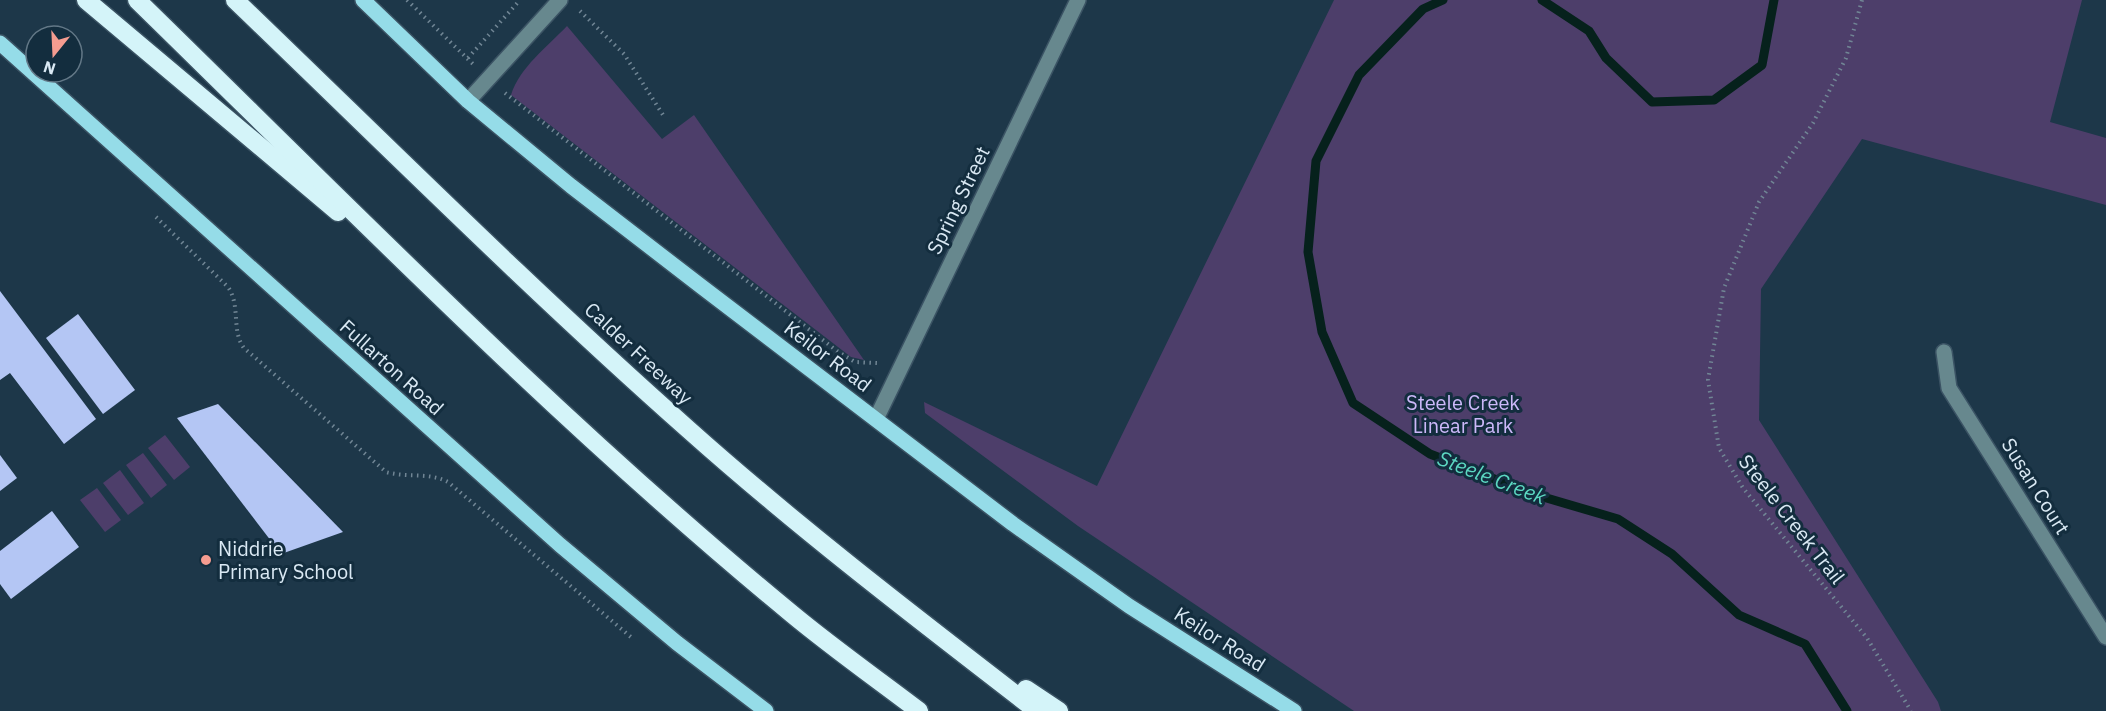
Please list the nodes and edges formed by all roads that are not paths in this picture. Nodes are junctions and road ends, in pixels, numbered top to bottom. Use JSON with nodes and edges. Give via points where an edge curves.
{"nodes":[{"id":1,"x":86,"y":0,"type":"edge"},
{"id":2,"x":137,"y":0,"type":"edge"},
{"id":3,"x":236,"y":0,"type":"edge"},
{"id":4,"x":363,"y":0,"type":"edge"},
{"id":5,"x":560,"y":0,"type":"edge"},
{"id":6,"x":1078,"y":0,"type":"edge"},
{"id":7,"x":0,"y":43,"type":"edge"},
{"id":8,"x":468,"y":101,"type":"junction"},
{"id":9,"x":449,"y":306,"type":"junction"},
{"id":10,"x":1944,"y":352,"type":"dead end"},
{"id":11,"x":876,"y":419,"type":"junction"},
{"id":12,"x":898,"y":603,"type":"junction"},
{"id":13,"x":793,"y":615,"type":"junction"},
{"id":14,"x":2106,"y":637,"type":"edge"},
{"id":15,"x":766,"y":711,"type":"edge"},
{"id":16,"x":900,"y":711,"type":"edge"},
{"id":17,"x":919,"y":711,"type":"edge"},
{"id":18,"x":1037,"y":711,"type":"edge"},
{"id":19,"x":1059,"y":711,"type":"edge"},
{"id":20,"x":1294,"y":711,"type":"edge"}],
"edges":[{"from":1,"to":9,"type":"highway"},
{"from":2,"to":9,"type":"highway"},
{"from":3,"to":12,"type":"highway","name":"Calder Freeway","via":[[504,259],[690,431]]},
{"from":4,"to":8,"type":"main road","name":"Keilor Road"},
{"from":5,"to":8,"type":"street"},
{"from":6,"to":11,"type":"street","name":"Spring Street"},
{"from":7,"to":15,"type":"main road","name":"Fullarton Road","via":[[560,545]]},
{"from":8,"to":11,"type":"main road","name":"Keilor Road","via":[[571,186]]},
{"from":9,"to":13,"type":"highway","via":[[610,455]]},
{"from":10,"to":14,"type":"street","name":"Susan Court","via":[[1949,388]]},
{"from":11,"to":20,"type":"main road","name":"Keilor Road","via":[[1119,599]]},
{"from":12,"to":18,"type":"highway","name":"Calder Freeway"},
{"from":12,"to":19,"type":"highway"},
{"from":13,"to":16,"type":"highway"},
{"from":13,"to":17,"type":"highway"}]}
